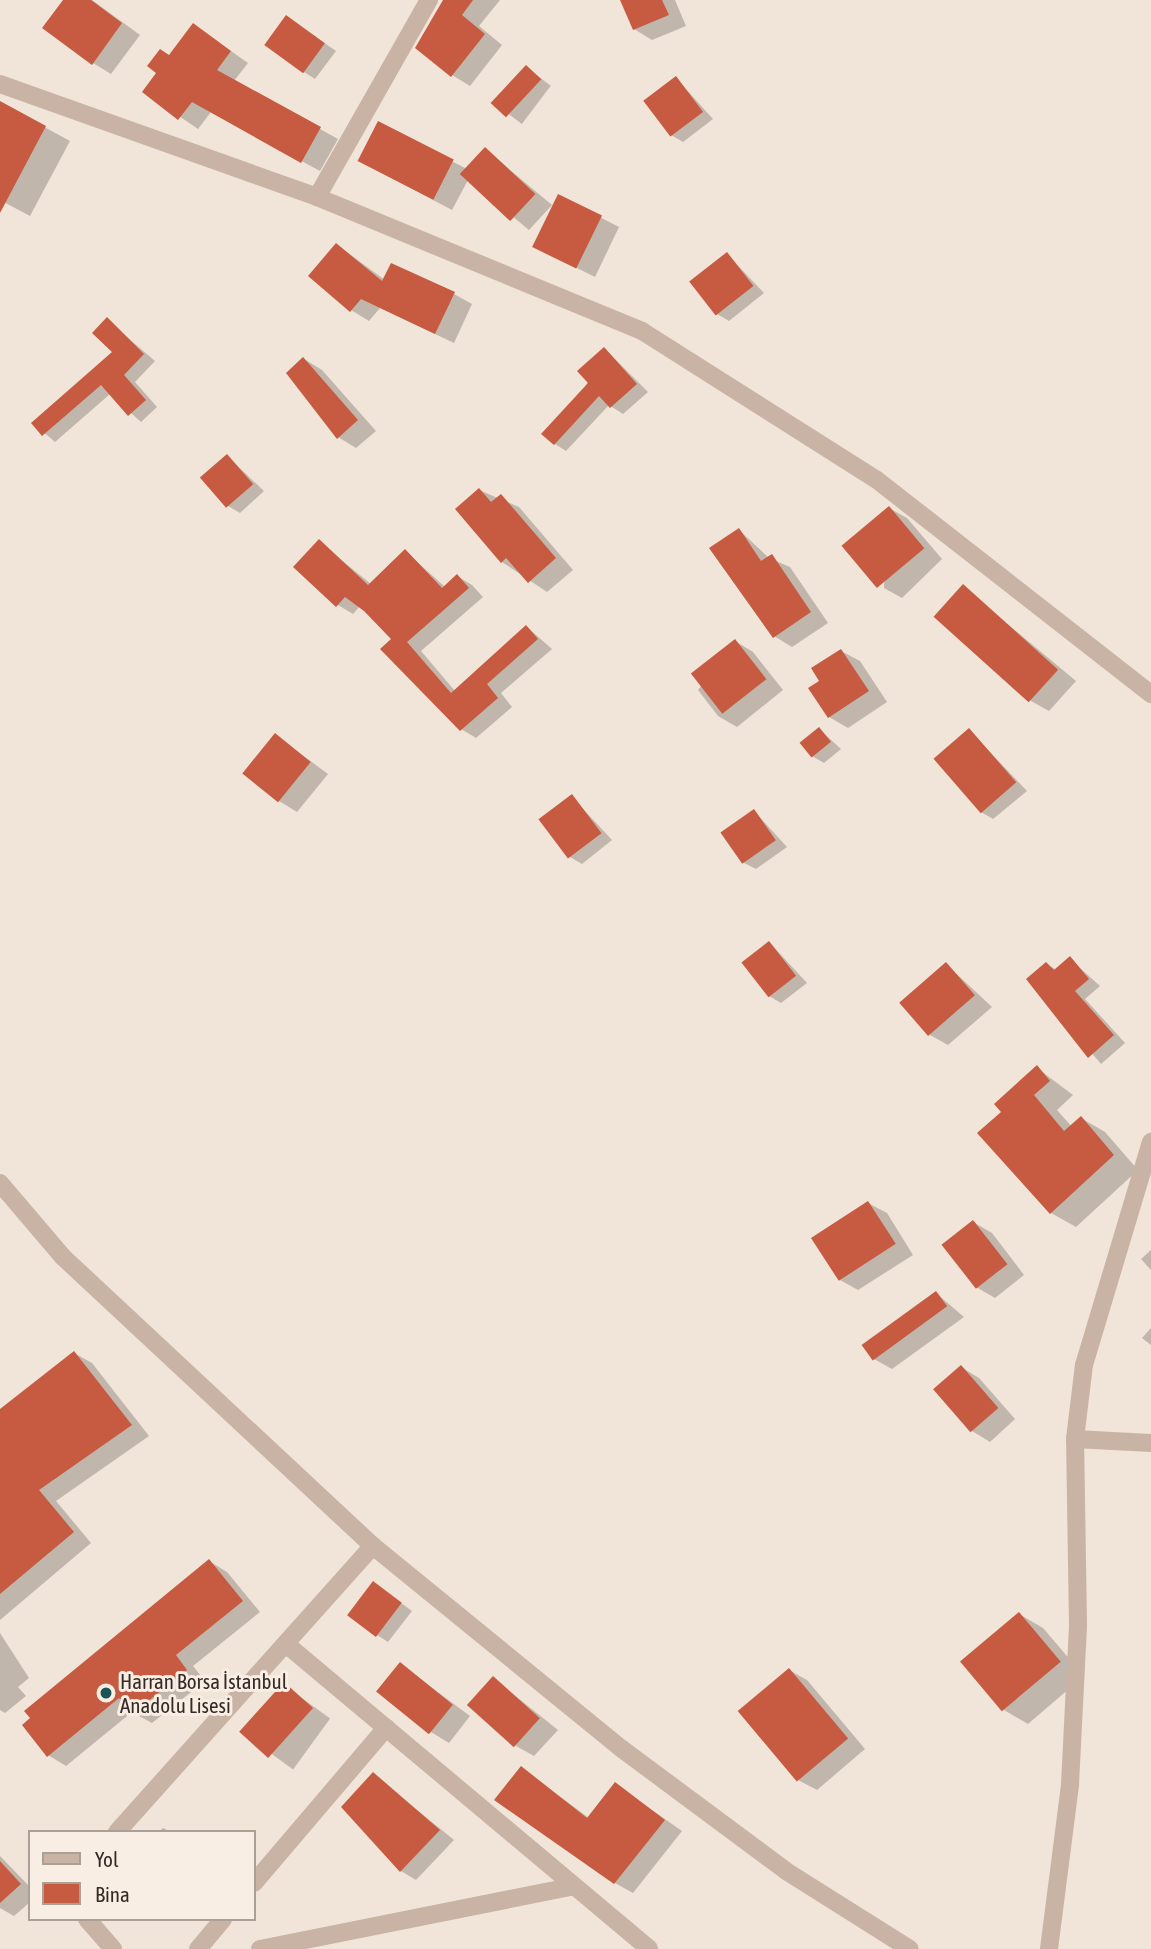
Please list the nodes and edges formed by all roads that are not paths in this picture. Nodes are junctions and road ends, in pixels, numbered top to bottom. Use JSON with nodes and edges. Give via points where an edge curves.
{"nodes":[{"id":1,"x":429,"y":0,"type":"edge"},
{"id":2,"x":0,"y":84,"type":"edge"},
{"id":3,"x":317,"y":197,"type":"junction"},
{"id":4,"x":1151,"y":694,"type":"edge"},
{"id":5,"x":1151,"y":1142,"type":"edge"},
{"id":6,"x":0,"y":1182,"type":"edge"},
{"id":7,"x":1075,"y":1439,"type":"junction"},
{"id":8,"x":1151,"y":1443,"type":"edge"},
{"id":9,"x":373,"y":1546,"type":"junction"},
{"id":10,"x":286,"y":1644,"type":"junction"},
{"id":11,"x":386,"y":1728,"type":"junction"},
{"id":12,"x":119,"y":1830,"type":"edge"},
{"id":13,"x":256,"y":1882,"type":"edge"},
{"id":14,"x":574,"y":1886,"type":"junction"},
{"id":15,"x":89,"y":1921,"type":"edge"},
{"id":16,"x":221,"y":1921,"type":"edge"},
{"id":17,"x":113,"y":1949,"type":"edge"},
{"id":18,"x":198,"y":1949,"type":"edge"},
{"id":19,"x":260,"y":1949,"type":"edge"},
{"id":20,"x":649,"y":1949,"type":"edge"},
{"id":21,"x":908,"y":1949,"type":"edge"},
{"id":22,"x":1049,"y":1949,"type":"edge"}],
"edges":[{"from":1,"to":3,"type":"street"},
{"from":2,"to":3,"type":"street"},
{"from":3,"to":4,"type":"street","via":[[547,288],[687,356],[877,480]]},
{"from":5,"to":7,"type":"street","via":[[1139,1199],[1094,1322]]},
{"from":6,"to":9,"type":"street","via":[[63,1257]]},
{"from":7,"to":8,"type":"street"},
{"from":7,"to":22,"type":"street","via":[[1078,1626],[1070,1784]]},
{"from":9,"to":10,"type":"street"},
{"from":9,"to":21,"type":"street","via":[[633,1757],[786,1871]]},
{"from":10,"to":11,"type":"street"},
{"from":10,"to":12,"type":"street"},
{"from":11,"to":13,"type":"street"},
{"from":11,"to":14,"type":"street"},
{"from":14,"to":19,"type":"street"},
{"from":14,"to":20,"type":"street"},
{"from":15,"to":17,"type":"street"},
{"from":16,"to":18,"type":"street"}]}
